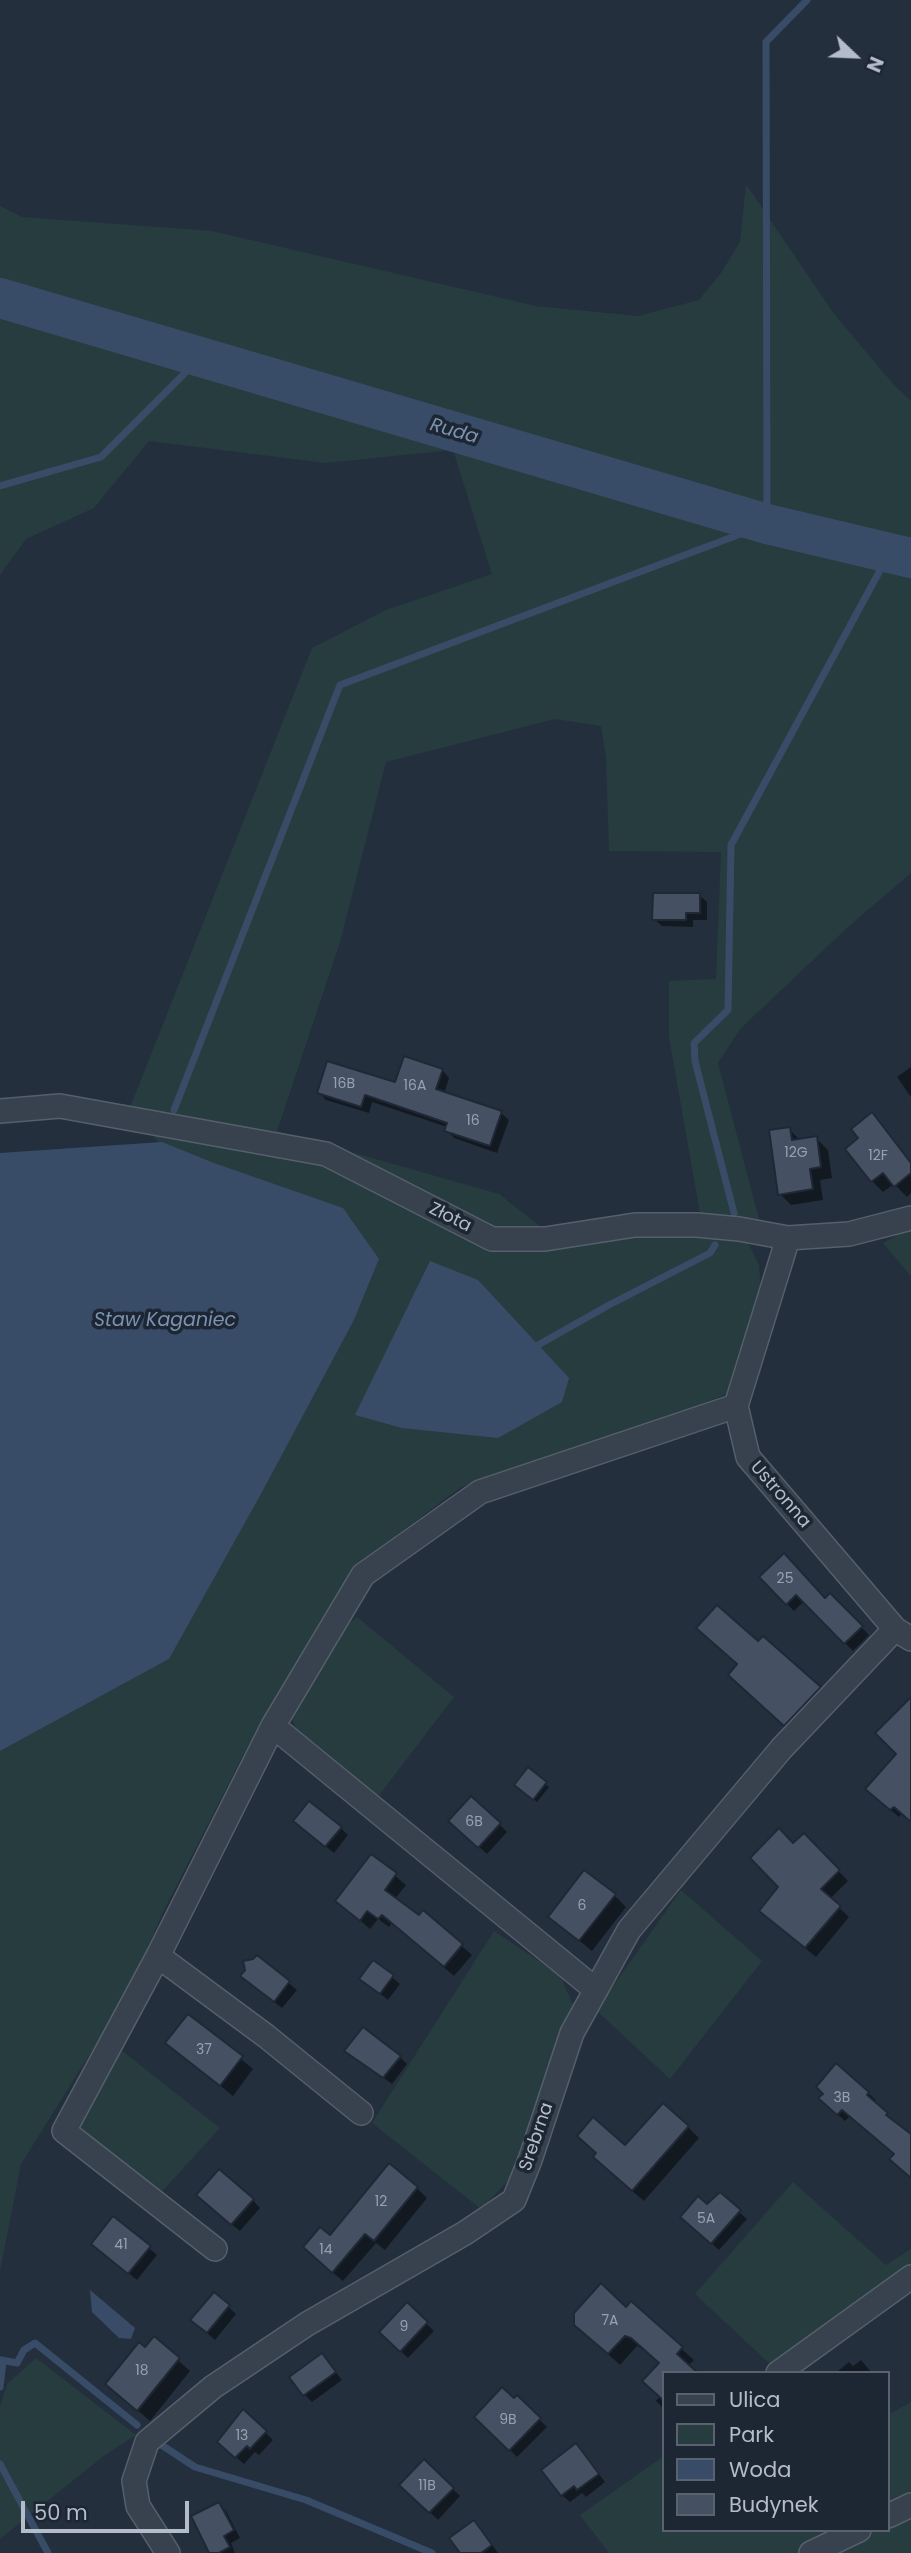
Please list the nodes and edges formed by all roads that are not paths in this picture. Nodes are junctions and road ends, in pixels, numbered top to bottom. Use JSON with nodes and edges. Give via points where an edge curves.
{"nodes":[{"id":1,"x":0,"y":1111,"type":"edge"},
{"id":2,"x":911,"y":1218,"type":"edge"},
{"id":3,"x":788,"y":1238,"type":"junction"},
{"id":4,"x":736,"y":1406,"type":"junction"},
{"id":5,"x":903,"y":1634,"type":"edge"},
{"id":6,"x":273,"y":1726,"type":"junction"},
{"id":7,"x":158,"y":1956,"type":"junction"},
{"id":8,"x":596,"y":1990,"type":"junction"},
{"id":9,"x":361,"y":2113,"type":"dead end"},
{"id":10,"x":215,"y":2249,"type":"dead end"},
{"id":11,"x":911,"y":2277,"type":"edge"},
{"id":12,"x":781,"y":2371,"type":"edge"},
{"id":13,"x":911,"y":2505,"type":"edge"},
{"id":14,"x":890,"y":2515,"type":"edge"},
{"id":15,"x":855,"y":2532,"type":"edge"},
{"id":16,"x":168,"y":2553,"type":"edge"},
{"id":17,"x":811,"y":2553,"type":"edge"}],
"edges":[{"from":1,"to":3,"type":"street","name":"Złota","via":[[60,1106],[326,1154],[492,1239],[545,1239],[635,1225],[697,1225]]},
{"from":2,"to":3,"type":"street","name":"Złota","via":[[849,1234]]},
{"from":3,"to":4,"type":"street"},
{"from":4,"to":5,"type":"street","name":"Ustronna","via":[[748,1457]]},
{"from":4,"to":6,"type":"street","via":[[480,1492],[363,1575]]},
{"from":5,"to":8,"type":"street","name":"Srebrna","via":[[782,1748],[629,1930]]},
{"from":6,"to":7,"type":"street"},
{"from":6,"to":8,"type":"street"},
{"from":7,"to":9,"type":"street"},
{"from":7,"to":10,"type":"street","via":[[64,2131]]},
{"from":8,"to":16,"type":"street","name":"Srebrna","via":[[572,2033],[514,2200],[307,2324],[213,2387],[147,2442],[134,2481],[138,2506]]},
{"from":11,"to":12,"type":"street"},
{"from":13,"to":14,"type":"street"},
{"from":15,"to":17,"type":"street"}]}
